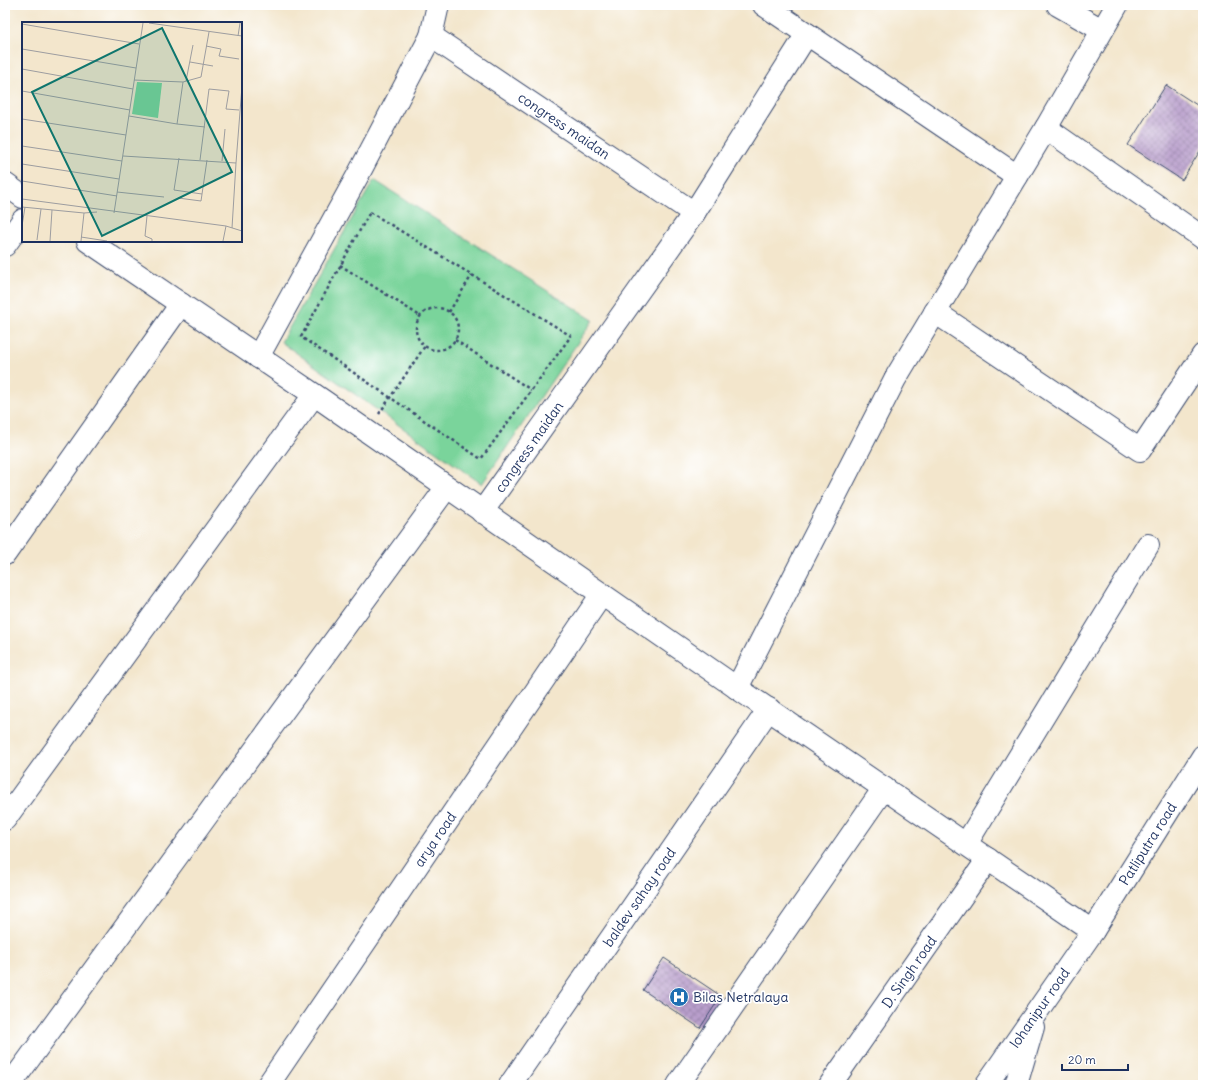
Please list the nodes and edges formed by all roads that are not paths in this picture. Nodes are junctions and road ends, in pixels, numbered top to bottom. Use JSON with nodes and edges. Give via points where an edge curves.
{"nodes":[{"id":1,"x":764,"y":5,"type":"edge"},
{"id":2,"x":1058,"y":5,"type":"edge"},
{"id":3,"x":1117,"y":5,"type":"edge"},
{"id":4,"x":436,"y":6,"type":"edge"},
{"id":5,"x":1102,"y":30,"type":"junction"},
{"id":6,"x":807,"y":34,"type":"junction"},
{"id":7,"x":431,"y":36,"type":"junction"},
{"id":8,"x":1046,"y":128,"type":"junction"},
{"id":9,"x":1017,"y":176,"type":"junction"},
{"id":10,"x":5,"y":184,"type":"edge"},
{"id":11,"x":22,"y":196,"type":"edge"},
{"id":12,"x":694,"y":213,"type":"junction"},
{"id":13,"x":22,"y":221,"type":"edge"},
{"id":14,"x":1203,"y":238,"type":"edge"},
{"id":15,"x":89,"y":242,"type":"edge"},
{"id":16,"x":5,"y":245,"type":"edge"},
{"id":17,"x":181,"y":304,"type":"junction"},
{"id":18,"x":935,"y":312,"type":"junction"},
{"id":19,"x":1203,"y":355,"type":"edge"},
{"id":20,"x":258,"y":356,"type":"junction"},
{"id":21,"x":314,"y":395,"type":"junction"},
{"id":22,"x":447,"y":487,"type":"junction"},
{"id":23,"x":482,"y":512,"type":"junction"},
{"id":24,"x":1148,"y":545,"type":"dead end"},
{"id":25,"x":5,"y":554,"type":"edge"},
{"id":26,"x":602,"y":594,"type":"junction"},
{"id":27,"x":737,"y":688,"type":"junction"},
{"id":28,"x":768,"y":709,"type":"junction"},
{"id":29,"x":1203,"y":756,"type":"edge"},
{"id":30,"x":884,"y":788,"type":"junction"},
{"id":31,"x":5,"y":819,"type":"edge"},
{"id":32,"x":966,"y":844,"type":"junction"},
{"id":33,"x":988,"y":859,"type":"junction"},
{"id":34,"x":1093,"y":931,"type":"junction"},
{"id":35,"x":1037,"y":1012,"type":"junction"},
{"id":36,"x":10,"y":1085,"type":"edge"},
{"id":37,"x":268,"y":1085,"type":"edge"},
{"id":38,"x":510,"y":1085,"type":"edge"},
{"id":39,"x":678,"y":1085,"type":"edge"},
{"id":40,"x":830,"y":1085,"type":"edge"},
{"id":41,"x":986,"y":1085,"type":"edge"},
{"id":42,"x":1016,"y":1085,"type":"edge"}],
"edges":[{"from":1,"to":6,"type":"street"},
{"from":2,"to":5,"type":"street"},
{"from":3,"to":5,"type":"street"},
{"from":4,"to":7,"type":"street"},
{"from":5,"to":8,"type":"street"},
{"from":6,"to":9,"type":"street"},
{"from":6,"to":12,"type":"street"},
{"from":7,"to":12,"type":"street","name":"congress maidan"},
{"from":7,"to":20,"type":"street"},
{"from":8,"to":9,"type":"street"},
{"from":8,"to":14,"type":"street"},
{"from":9,"to":18,"type":"street"},
{"from":10,"to":11,"type":"street"},
{"from":12,"to":23,"type":"street","name":"congress maidan"},
{"from":13,"to":16,"type":"street"},
{"from":15,"to":17,"type":"street"},
{"from":17,"to":20,"type":"street"},
{"from":17,"to":25,"type":"street"},
{"from":18,"to":19,"type":"street","via":[[1140,450]]},
{"from":18,"to":27,"type":"street","via":[[895,379]]},
{"from":20,"to":21,"type":"street"},
{"from":21,"to":22,"type":"street"},
{"from":21,"to":31,"type":"street"},
{"from":22,"to":23,"type":"street"},
{"from":22,"to":36,"type":"street"},
{"from":23,"to":26,"type":"street"},
{"from":24,"to":32,"type":"street"},
{"from":26,"to":27,"type":"street"},
{"from":26,"to":37,"type":"street","name":"arya road"},
{"from":27,"to":28,"type":"street"},
{"from":28,"to":30,"type":"street"},
{"from":28,"to":38,"type":"street","name":"baldev sahay road"},
{"from":29,"to":34,"type":"street","name":"Patliputra road"},
{"from":30,"to":32,"type":"street"},
{"from":30,"to":39,"type":"street"},
{"from":32,"to":33,"type":"street"},
{"from":33,"to":34,"type":"street"},
{"from":33,"to":40,"type":"street","name":"D. Singh road"},
{"from":34,"to":35,"type":"street","name":"lohanipur road"},
{"from":35,"to":41,"type":"street","name":"lohanipur road"},
{"from":35,"to":42,"type":"street"}]}
